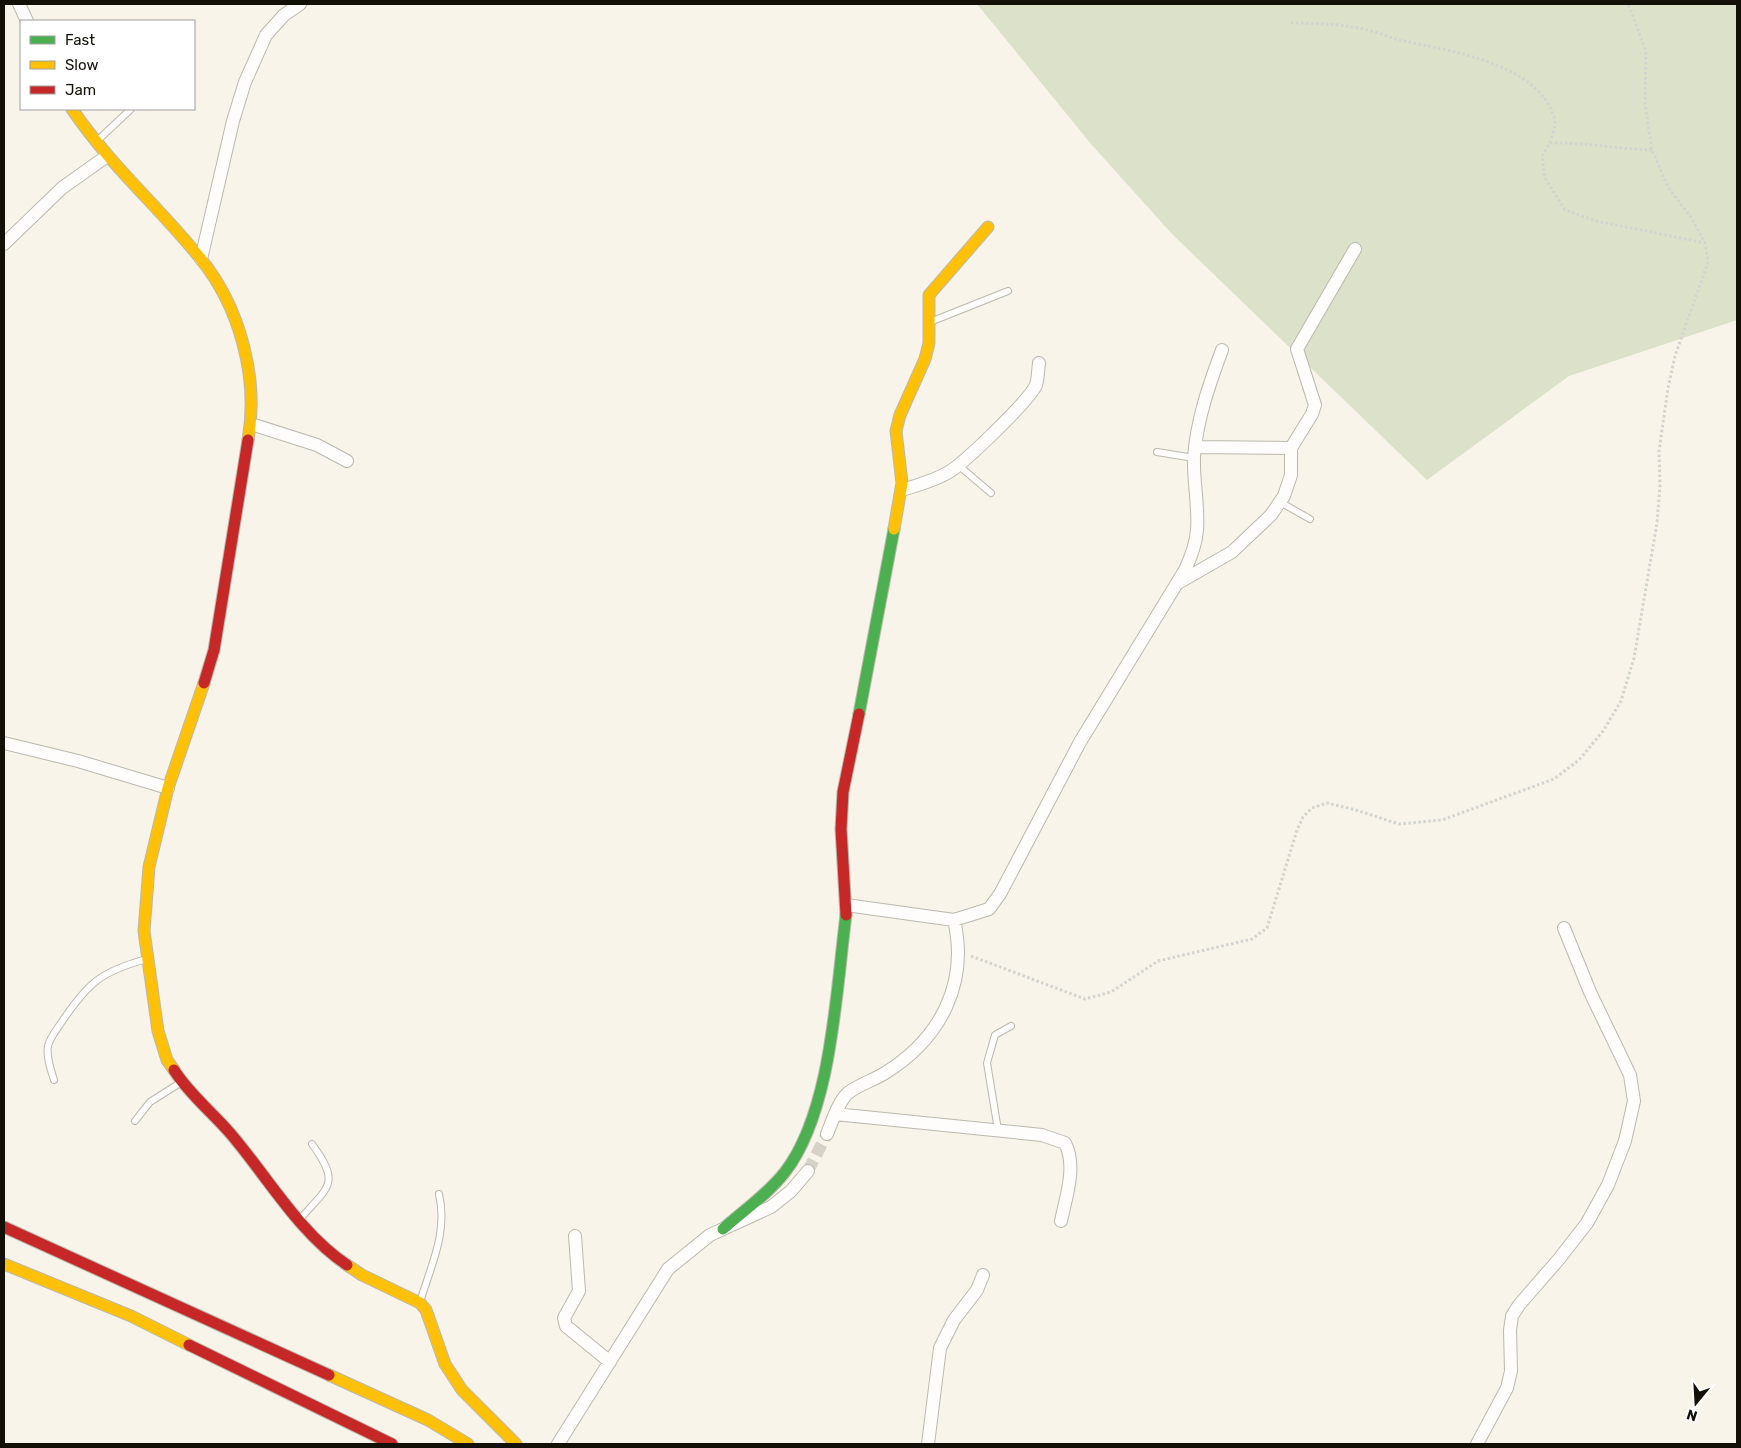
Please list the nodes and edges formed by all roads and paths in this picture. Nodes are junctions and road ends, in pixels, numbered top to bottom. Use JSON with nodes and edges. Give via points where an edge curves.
{"nodes":[{"id":1,"x":19,"y":4,"type":"edge"},
{"id":2,"x":300,"y":4,"type":"edge"},
{"id":3,"x":1628,"y":4,"type":"edge"},
{"id":4,"x":27,"y":20,"type":"edge"},
{"id":5,"x":1291,"y":23,"type":"dead end"},
{"id":6,"x":73,"y":110,"type":"edge"},
{"id":7,"x":130,"y":110,"type":"edge"},
{"id":8,"x":96,"y":142,"type":"junction"},
{"id":9,"x":1550,"y":143,"type":"junction"},
{"id":10,"x":1652,"y":150,"type":"junction"},
{"id":11,"x":107,"y":156,"type":"junction"},
{"id":12,"x":988,"y":228,"type":"dead end"},
{"id":13,"x":1705,"y":243,"type":"junction"},
{"id":14,"x":4,"y":244,"type":"edge"},
{"id":15,"x":1355,"y":249,"type":"dead end"},
{"id":16,"x":202,"y":259,"type":"junction"},
{"id":17,"x":1008,"y":291,"type":"dead end"},
{"id":18,"x":929,"y":323,"type":"junction"},
{"id":19,"x":1222,"y":350,"type":"dead end"},
{"id":20,"x":1039,"y":363,"type":"dead end"},
{"id":21,"x":251,"y":424,"type":"junction"},
{"id":22,"x":1291,"y":448,"type":"junction"},
{"id":23,"x":1157,"y":452,"type":"dead end"},
{"id":24,"x":1195,"y":453,"type":"junction"},
{"id":25,"x":347,"y":461,"type":"dead end"},
{"id":26,"x":957,"y":465,"type":"junction"},
{"id":27,"x":902,"y":490,"type":"junction"},
{"id":28,"x":991,"y":493,"type":"dead end"},
{"id":29,"x":1280,"y":502,"type":"junction"},
{"id":30,"x":1310,"y":519,"type":"dead end"},
{"id":31,"x":1177,"y":583,"type":"junction"},
{"id":32,"x":4,"y":743,"type":"edge"},
{"id":33,"x":168,"y":788,"type":"junction"},
{"id":34,"x":846,"y":904,"type":"junction"},
{"id":35,"x":954,"y":920,"type":"junction"},
{"id":36,"x":1564,"y":928,"type":"dead end"},
{"id":37,"x":959,"y":951,"type":"junction"},
{"id":38,"x":148,"y":958,"type":"junction"},
{"id":39,"x":1011,"y":1026,"type":"dead end"},
{"id":40,"x":54,"y":1080,"type":"dead end"},
{"id":41,"x":181,"y":1082,"type":"junction"},
{"id":42,"x":835,"y":1114,"type":"junction"},
{"id":43,"x":135,"y":1121,"type":"dead end"},
{"id":44,"x":998,"y":1130,"type":"junction"},
{"id":45,"x":827,"y":1134,"type":"tunnel mouth"},
{"id":46,"x":312,"y":1144,"type":"dead end"},
{"id":47,"x":808,"y":1171,"type":"tunnel mouth"},
{"id":48,"x":439,"y":1194,"type":"dead end"},
{"id":49,"x":300,"y":1220,"type":"junction"},
{"id":50,"x":1061,"y":1221,"type":"dead end"},
{"id":51,"x":4,"y":1227,"type":"edge"},
{"id":52,"x":723,"y":1229,"type":"junction"},
{"id":53,"x":575,"y":1236,"type":"dead end"},
{"id":54,"x":4,"y":1264,"type":"edge"},
{"id":55,"x":983,"y":1275,"type":"dead end"},
{"id":56,"x":420,"y":1303,"type":"junction"},
{"id":57,"x":610,"y":1362,"type":"junction"},
{"id":58,"x":392,"y":1444,"type":"edge"},
{"id":59,"x":468,"y":1444,"type":"edge"},
{"id":60,"x":516,"y":1444,"type":"edge"},
{"id":61,"x":558,"y":1444,"type":"edge"},
{"id":62,"x":928,"y":1444,"type":"edge"},
{"id":63,"x":1477,"y":1444,"type":"edge"}],
"edges":[{"from":1,"to":4,"type":"street"},
{"from":2,"to":16,"type":"street","via":[[284,15],[266,35],[245,82]]},
{"from":3,"to":10,"type":"path","via":[[1646,51],[1645,102]]},
{"from":5,"to":9,"type":"path","via":[[1371,31],[1469,55],[1496,66],[1526,80],[1543,95],[1555,122]]},
{"from":6,"to":8,"type":"street"},
{"from":7,"to":8,"type":"lane"},
{"from":8,"to":11,"type":"street"},
{"from":9,"to":10,"type":"path","via":[[1576,142],[1618,149]]},
{"from":9,"to":13,"type":"path","via":[[1542,156],[1545,178],[1565,210],[1596,221]]},
{"from":10,"to":13,"type":"path","via":[[1668,187]]},
{"from":11,"to":14,"type":"street","via":[[62,188]]},
{"from":11,"to":16,"type":"street"},
{"from":12,"to":18,"type":"street","via":[[934,287],[928,304]]},
{"from":13,"to":37,"type":"path","via":[[1708,262],[1675,356],[1668,388],[1659,451],[1657,524],[1634,658],[1621,701],[1604,731],[1578,760],[1554,779],[1442,820],[1399,824],[1327,803],[1312,808],[1297,830],[1267,928],[1252,940],[1158,961],[1111,992],[1085,998]]},
{"from":15,"to":22,"type":"street","via":[[1297,349],[1315,406]]},
{"from":16,"to":21,"type":"street","via":[[230,306],[250,372]]},
{"from":17,"to":18,"type":"lane"},
{"from":18,"to":27,"type":"street","via":[[925,359],[896,431]]},
{"from":19,"to":24,"type":"street","via":[[1207,389]]},
{"from":20,"to":26,"type":"street","via":[[1036,384],[1030,396]]},
{"from":21,"to":25,"type":"street","via":[[317,445]]},
{"from":21,"to":33,"type":"street","via":[[214,650]]},
{"from":22,"to":24,"type":"street"},
{"from":22,"to":29,"type":"street","via":[[1291,475]]},
{"from":23,"to":24,"type":"lane"},
{"from":24,"to":31,"type":"street","via":[[1197,529],[1194,550]]},
{"from":26,"to":27,"type":"street","via":[[931,481]]},
{"from":26,"to":28,"type":"lane"},
{"from":27,"to":34,"type":"street","via":[[843,792],[841,829]]},
{"from":29,"to":30,"type":"lane"},
{"from":29,"to":31,"type":"street","via":[[1271,515],[1232,552]]},
{"from":31,"to":35,"type":"street","via":[[1080,742],[1000,894],[989,909]]},
{"from":32,"to":33,"type":"street"},
{"from":33,"to":38,"type":"street","via":[[149,867],[144,912]]},
{"from":34,"to":35,"type":"street"},
{"from":34,"to":52,"type":"street","via":[[831,1038],[815,1111],[798,1152],[785,1172]]},
{"from":35,"to":37,"type":"street"},
{"from":36,"to":63,"type":"street","via":[[1630,1075],[1634,1101],[1625,1142],[1608,1185],[1587,1223],[1512,1316],[1511,1372],[1507,1388]]},
{"from":37,"to":42,"type":"street","via":[[954,985],[946,1010],[934,1031],[886,1073],[847,1094]]},
{"from":38,"to":40,"type":"lane","via":[[124,964],[101,975],[77,999],[48,1047]]},
{"from":38,"to":41,"type":"street","via":[[158,1031],[167,1060]]},
{"from":39,"to":44,"type":"lane","via":[[995,1035],[987,1063]]},
{"from":41,"to":43,"type":"lane","via":[[155,1098]]},
{"from":41,"to":49,"type":"street","via":[[230,1133]]},
{"from":42,"to":44,"type":"street"},
{"from":42,"to":45,"type":"street"},
{"from":44,"to":50,"type":"street","via":[[1042,1135],[1065,1144],[1071,1154]]},
{"from":46,"to":49,"type":"lane","via":[[327,1165],[330,1177],[326,1190]]},
{"from":47,"to":52,"type":"street","via":[[771,1207]]},
{"from":48,"to":56,"type":"lane","via":[[442,1232]]},
{"from":49,"to":56,"type":"street","via":[[330,1254],[362,1275]]},
{"from":51,"to":59,"type":"street","via":[[428,1420]]},
{"from":52,"to":57,"type":"street","via":[[710,1235],[668,1270]]},
{"from":53,"to":57,"type":"street","via":[[579,1291],[564,1318],[566,1326]]},
{"from":54,"to":58,"type":"street","via":[[131,1316]]},
{"from":55,"to":62,"type":"street","via":[[940,1348]]},
{"from":56,"to":60,"type":"street","via":[[426,1310],[445,1364],[462,1390]]},
{"from":57,"to":61,"type":"street"}]}
